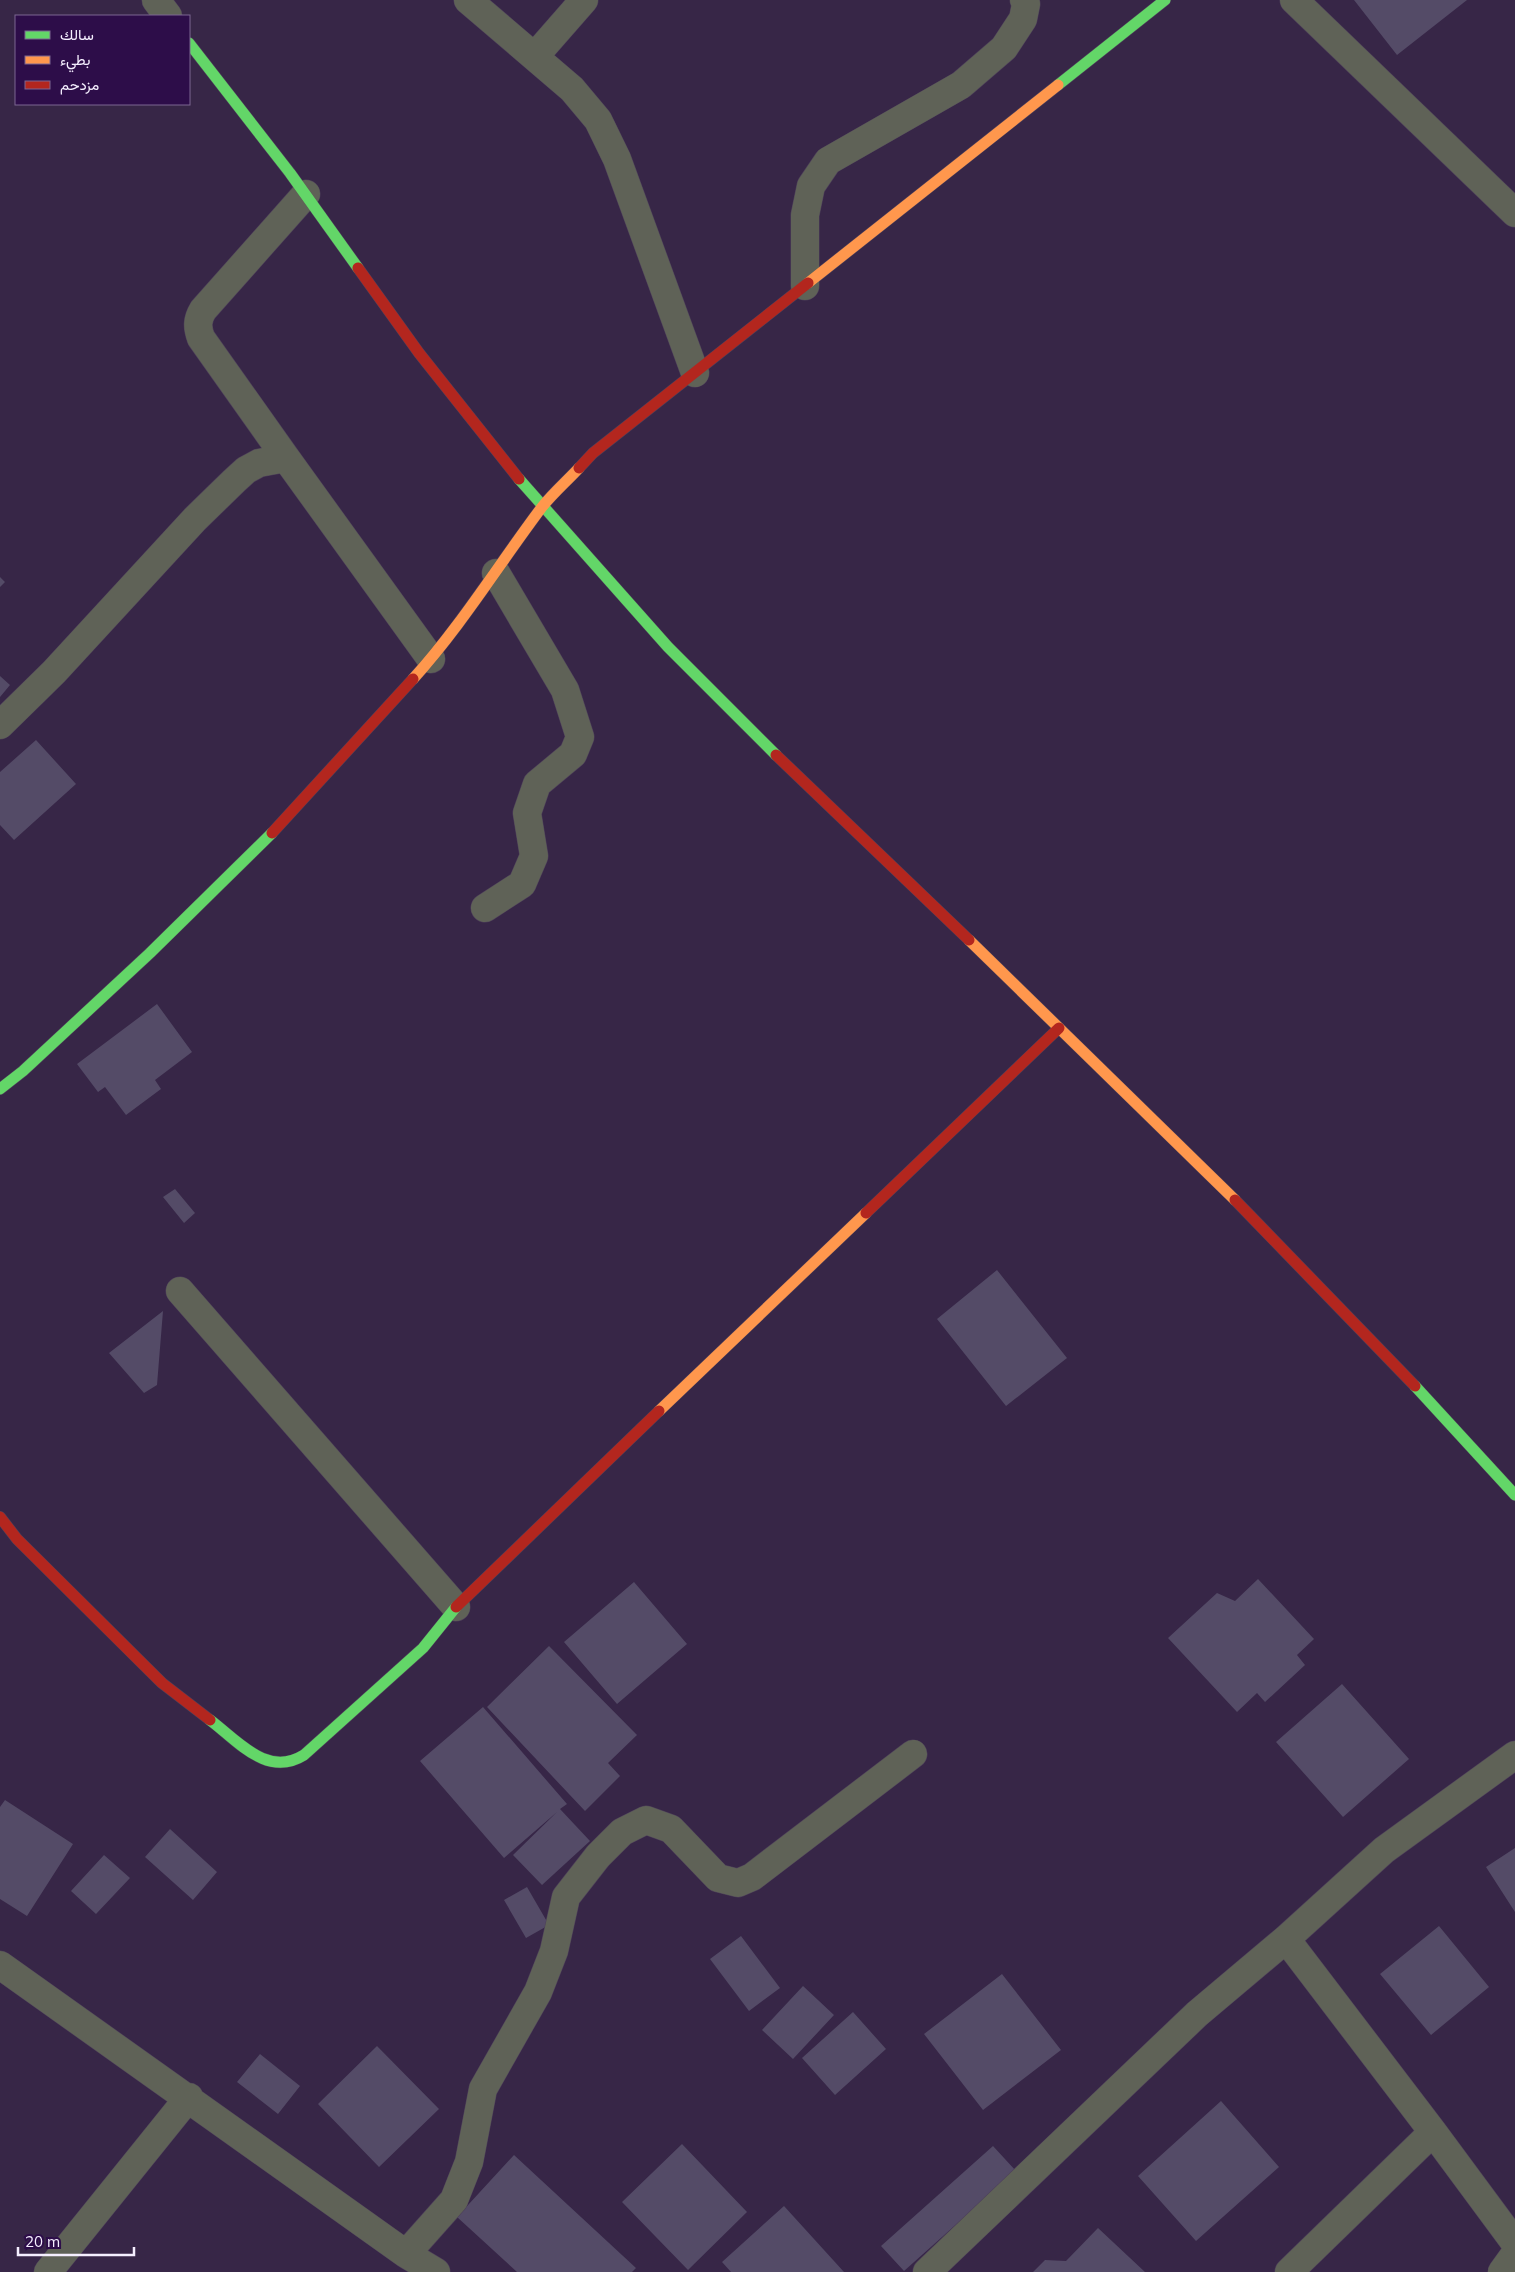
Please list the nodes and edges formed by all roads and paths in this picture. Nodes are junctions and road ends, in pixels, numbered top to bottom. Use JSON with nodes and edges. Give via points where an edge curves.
{"nodes":[{"id":1,"x":156,"y":0,"type":"edge"},
{"id":2,"x":468,"y":0,"type":"edge"},
{"id":3,"x":584,"y":0,"type":"edge"},
{"id":4,"x":1024,"y":0,"type":"edge"},
{"id":5,"x":1165,"y":0,"type":"edge"},
{"id":6,"x":1294,"y":0,"type":"edge"},
{"id":7,"x":167,"y":15,"type":"edge"},
{"id":8,"x":190,"y":44,"type":"edge"},
{"id":9,"x":536,"y":56,"type":"junction"},
{"id":10,"x":306,"y":194,"type":"junction"},
{"id":11,"x":1515,"y":213,"type":"edge"},
{"id":12,"x":805,"y":286,"type":"junction"},
{"id":13,"x":695,"y":373,"type":"junction"},
{"id":14,"x":286,"y":458,"type":"junction"},
{"id":15,"x":543,"y":506,"type":"junction"},
{"id":16,"x":496,"y":574,"type":"junction"},
{"id":17,"x":430,"y":659,"type":"junction"},
{"id":18,"x":0,"y":725,"type":"edge"},
{"id":19,"x":486,"y":908,"type":"dead end"},
{"id":20,"x":1059,"y":1028,"type":"junction"},
{"id":21,"x":0,"y":1089,"type":"edge"},
{"id":22,"x":180,"y":1292,"type":"dead end"},
{"id":23,"x":1515,"y":1495,"type":"edge"},
{"id":24,"x":0,"y":1517,"type":"edge"},
{"id":25,"x":456,"y":1607,"type":"junction"},
{"id":26,"x":913,"y":1754,"type":"dead end"},
{"id":27,"x":1515,"y":1755,"type":"edge"},
{"id":28,"x":1286,"y":1939,"type":"junction"},
{"id":29,"x":0,"y":1965,"type":"edge"},
{"id":30,"x":189,"y":2097,"type":"junction"},
{"id":31,"x":1434,"y":2132,"type":"junction"},
{"id":32,"x":1515,"y":2243,"type":"edge"},
{"id":33,"x":406,"y":2254,"type":"junction"},
{"id":34,"x":1515,"y":2254,"type":"edge"},
{"id":35,"x":48,"y":2272,"type":"edge"},
{"id":36,"x":436,"y":2272,"type":"edge"},
{"id":37,"x":927,"y":2272,"type":"edge"},
{"id":38,"x":1289,"y":2272,"type":"edge"},
{"id":39,"x":1502,"y":2272,"type":"edge"}],
"edges":[{"from":1,"to":7,"type":"street"},
{"from":2,"to":9,"type":"street"},
{"from":3,"to":9,"type":"street"},
{"from":4,"to":12,"type":"street","via":[[1023,20],[1004,48],[961,85],[828,162],[811,186],[806,215]]},
{"from":5,"to":12,"type":"street"},
{"from":6,"to":11,"type":"street"},
{"from":8,"to":10,"type":"street"},
{"from":9,"to":13,"type":"street","via":[[572,89],[602,128],[617,159]]},
{"from":10,"to":14,"type":"street","via":[[204,310],[197,328]]},
{"from":10,"to":15,"type":"street","via":[[420,354]]},
{"from":12,"to":13,"type":"street"},
{"from":13,"to":15,"type":"street","via":[[593,453]]},
{"from":14,"to":17,"type":"street"},
{"from":14,"to":18,"type":"street","via":[[259,463],[234,481]]},
{"from":15,"to":16,"type":"street"},
{"from":15,"to":20,"type":"street","via":[[674,653]]},
{"from":16,"to":17,"type":"street"},
{"from":16,"to":19,"type":"street","via":[[566,690],[580,737],[573,754],[537,784],[527,813],[534,856],[522,884]]},
{"from":17,"to":21,"type":"street","via":[[259,847],[150,953]]},
{"from":20,"to":23,"type":"street","via":[[1356,1321]]},
{"from":20,"to":25,"type":"street"},
{"from":22,"to":25,"type":"street"},
{"from":24,"to":25,"type":"street","via":[[162,1683],[250,1752],[275,1764],[291,1763],[304,1755],[423,1648]]},
{"from":26,"to":33,"type":"street","via":[[752,1877],[738,1883],[718,1878],[671,1829],[646,1820],[622,1832],[598,1856],[566,1898],[554,1951],[538,1992],[482,2090],[469,2162],[454,2200]]},
{"from":27,"to":28,"type":"street","via":[[1384,1850]]},
{"from":28,"to":31,"type":"street"},
{"from":28,"to":37,"type":"street","via":[[1196,2014]]},
{"from":29,"to":30,"type":"street"},
{"from":30,"to":33,"type":"street"},
{"from":30,"to":35,"type":"street"},
{"from":31,"to":32,"type":"street"},
{"from":31,"to":38,"type":"street"},
{"from":33,"to":36,"type":"street"},
{"from":34,"to":39,"type":"street"}]}
